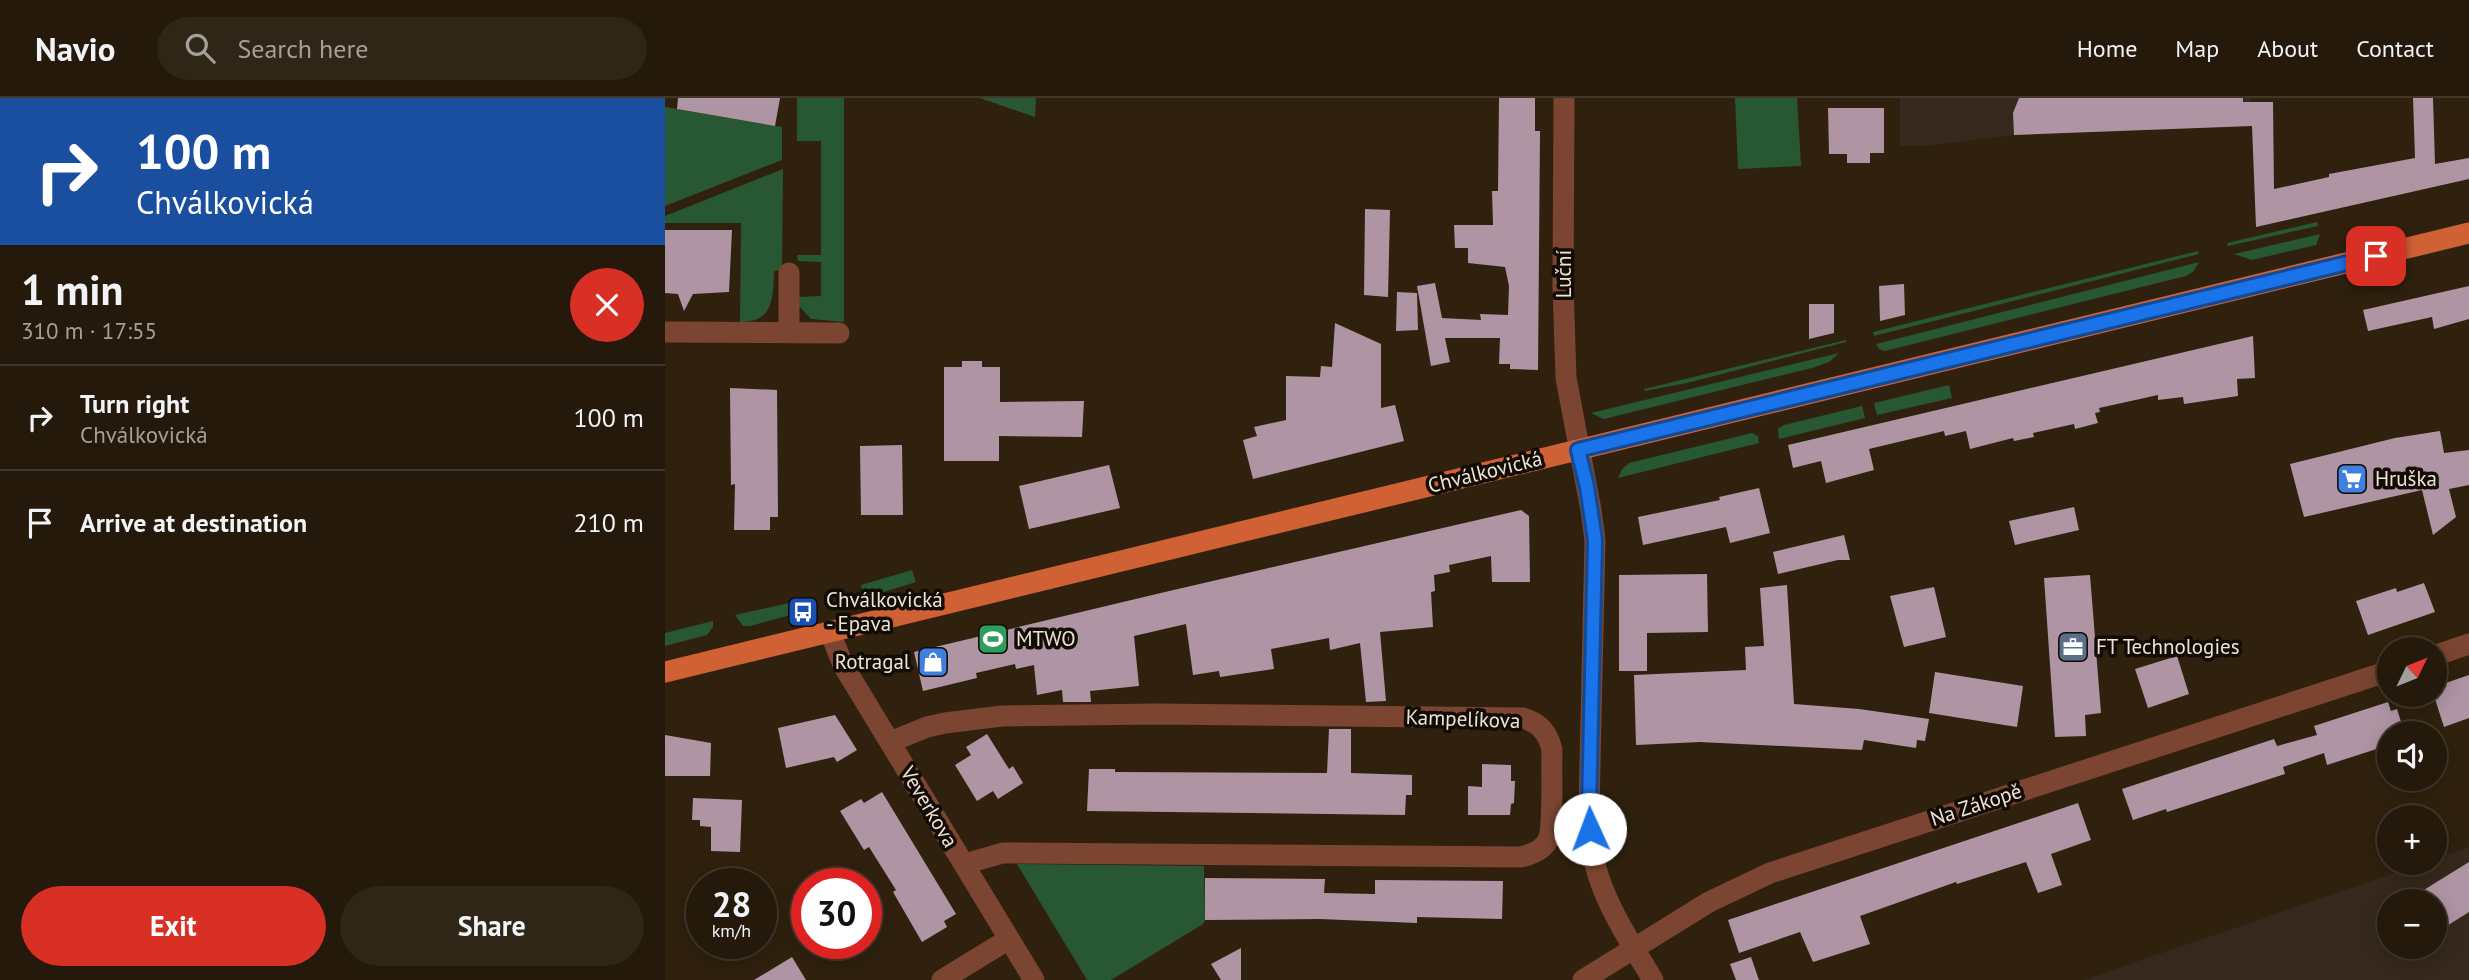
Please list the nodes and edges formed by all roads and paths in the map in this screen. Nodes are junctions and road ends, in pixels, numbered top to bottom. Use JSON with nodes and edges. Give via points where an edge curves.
{"nodes":[{"id":1,"x":1564,"y":98,"type":"edge"},
{"id":2,"x":2469,"y":233,"type":"edge"},
{"id":3,"x":789,"y":273,"type":"dead end"},
{"id":4,"x":665,"y":332,"type":"edge"},
{"id":5,"x":789,"y":332,"type":"junction"},
{"id":6,"x":839,"y":333,"type":"dead end"},
{"id":7,"x":1578,"y":450,"type":"junction"},
{"id":8,"x":830,"y":632,"type":"junction"},
{"id":9,"x":2469,"y":644,"type":"edge"},
{"id":10,"x":2447,"y":652,"type":"edge"},
{"id":11,"x":665,"y":672,"type":"edge"},
{"id":12,"x":2377,"y":675,"type":"edge"},
{"id":13,"x":890,"y":742,"type":"junction"},
{"id":14,"x":964,"y":864,"type":"junction"},
{"id":15,"x":1009,"y":939,"type":"junction"},
{"id":16,"x":1634,"y":949,"type":"junction"},
{"id":17,"x":942,"y":980,"type":"edge"},
{"id":18,"x":1034,"y":980,"type":"edge"},
{"id":19,"x":1583,"y":980,"type":"edge"},
{"id":20,"x":1653,"y":980,"type":"edge"}],
"edges":[{"from":1,"to":7,"type":"street","name":"Luční","via":[[1566,378]]},
{"from":2,"to":7,"type":"main road","name":"Chválkovická"},
{"from":3,"to":5,"type":"street"},
{"from":4,"to":5,"type":"street"},
{"from":5,"to":6,"type":"street"},
{"from":7,"to":8,"type":"main road","name":"Chválkovická"},
{"from":7,"to":16,"type":"street","name":"Luční","via":[[1595,540],[1591,843],[1599,879]]},
{"from":8,"to":11,"type":"main road","name":"Chválkovická"},
{"from":8,"to":13,"type":"street","name":"Veverkova","via":[[843,665]]},
{"from":9,"to":10,"type":"street"},
{"from":12,"to":16,"type":"street","name":"Na Zákopě","via":[[1770,873],[1719,897]]},
{"from":13,"to":14,"type":"street","name":"Veverkova"},
{"from":13,"to":14,"type":"street","name":"Kampelíkova","via":[[927,727],[975,718],[1197,714],[1523,718],[1540,726],[1552,750],[1548,841],[1520,857],[1003,853]]},
{"from":14,"to":15,"type":"street","name":"Veverkova"},
{"from":15,"to":17,"type":"street"},
{"from":15,"to":18,"type":"street","name":"Veverkova"},
{"from":16,"to":19,"type":"street","name":"Na Zákopě"},
{"from":16,"to":20,"type":"street","name":"Luční"}]}
